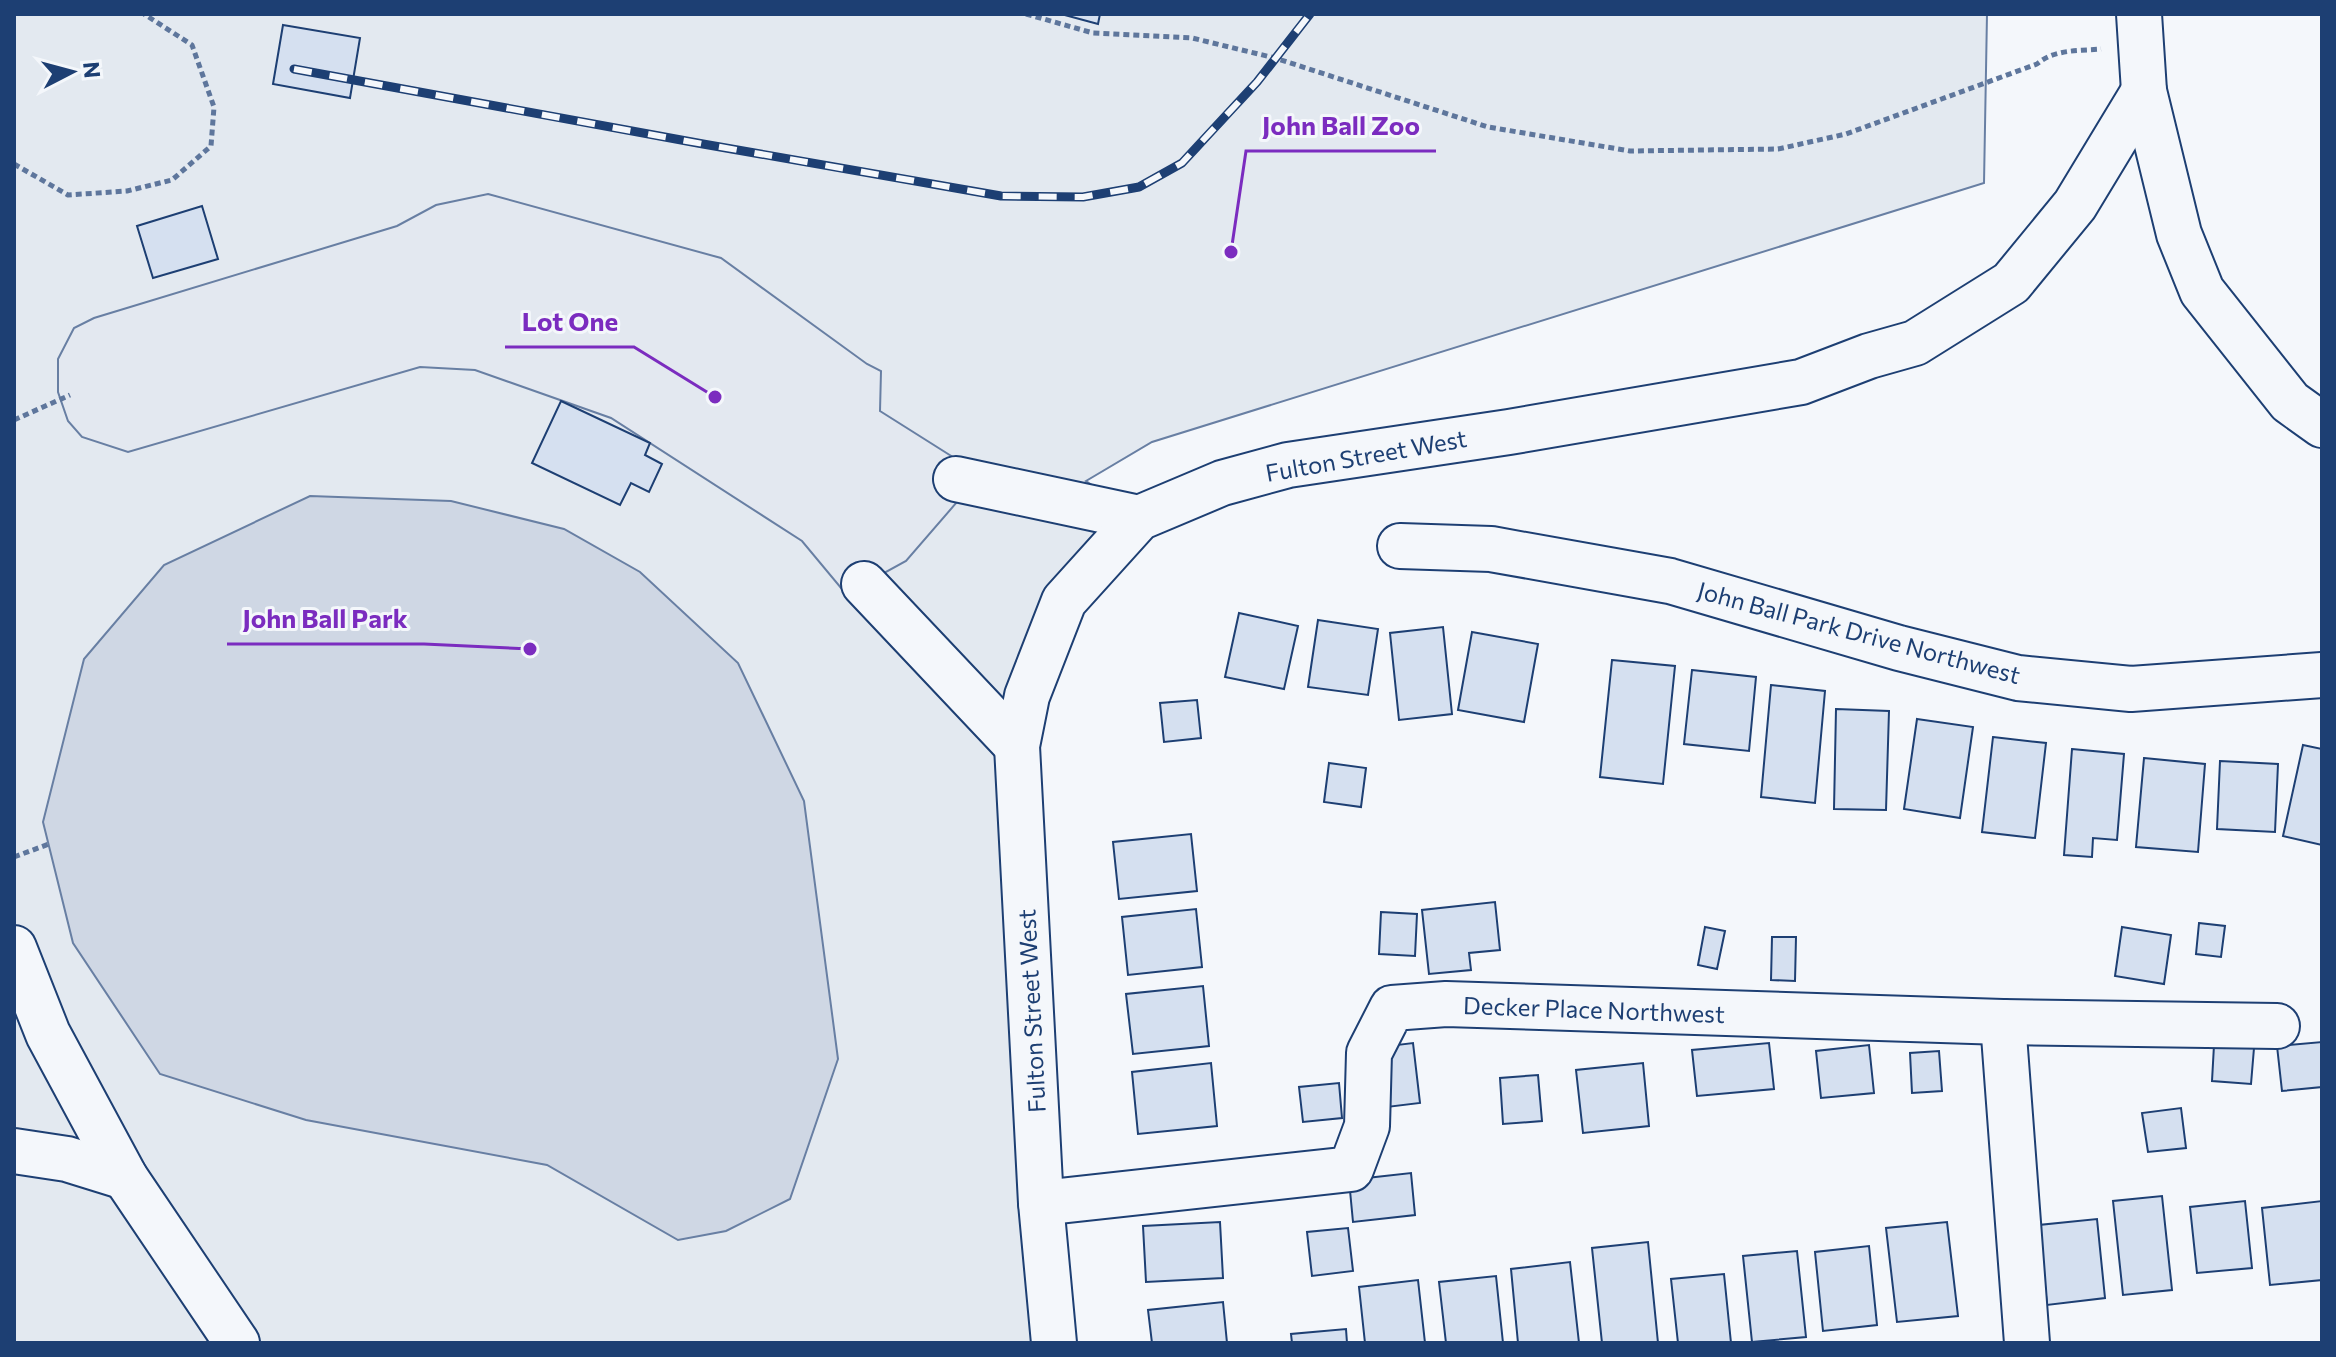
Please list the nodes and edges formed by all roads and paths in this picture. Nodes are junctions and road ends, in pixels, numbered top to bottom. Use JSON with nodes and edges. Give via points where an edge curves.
{"nodes":[{"id":1,"x":144,"y":14,"type":"edge"},
{"id":2,"x":1026,"y":14,"type":"edge"},
{"id":3,"x":2140,"y":30,"type":"edge"},
{"id":4,"x":2144,"y":91,"type":"junction"},
{"id":5,"x":14,"y":164,"type":"edge"},
{"id":6,"x":70,"y":395,"type":"dead end"},
{"id":7,"x":14,"y":420,"type":"edge"},
{"id":8,"x":2322,"y":425,"type":"edge"},
{"id":9,"x":956,"y":479,"type":"dead end"},
{"id":10,"x":1139,"y":518,"type":"junction"},
{"id":11,"x":1400,"y":546,"type":"dead end"},
{"id":12,"x":864,"y":584,"type":"dead end"},
{"id":13,"x":2322,"y":675,"type":"edge"},
{"id":14,"x":1017,"y":746,"type":"junction"},
{"id":15,"x":49,"y":844,"type":"dead end"},
{"id":16,"x":14,"y":857,"type":"edge"},
{"id":17,"x":14,"y":948,"type":"edge"},
{"id":18,"x":2003,"y":1022,"type":"junction"},
{"id":19,"x":2277,"y":1026,"type":"dead end"},
{"id":20,"x":14,"y":1151,"type":"edge"},
{"id":21,"x":125,"y":1177,"type":"junction"},
{"id":22,"x":1041,"y":1203,"type":"junction"},
{"id":23,"x":237,"y":1343,"type":"edge"},
{"id":24,"x":1054,"y":1343,"type":"edge"},
{"id":25,"x":2027,"y":1343,"type":"edge"}],
"edges":[{"from":1,"to":5,"type":"path","via":[[192,45],[214,107],[211,146],[172,180],[127,191],[68,195]]},
{"from":2,"to":3,"type":"path","via":[[1093,33],[1192,38],[1275,58],[1488,127],[1630,151],[1778,149],[1846,134],[2037,64],[2046,56]]},
{"from":3,"to":4,"type":"street"},
{"from":4,"to":8,"type":"street","via":[[2179,234],[2202,291],[2290,402]]},
{"from":4,"to":10,"type":"street","name":"Fulton Street West","via":[[2075,205],[2011,283],[1915,343],[1801,382],[1288,465],[1222,483]]},
{"from":6,"to":7,"type":"path"},
{"from":9,"to":10,"type":"street"},
{"from":10,"to":14,"type":"street","name":"Fulton Street West","via":[[1064,601],[1027,696]]},
{"from":11,"to":13,"type":"street","name":"John Ball Park Drive Northwest","via":[[1491,549],[1670,581],[2018,678],[2131,689]]},
{"from":12,"to":14,"type":"street"},
{"from":14,"to":22,"type":"street","name":"Fulton Street West"},
{"from":15,"to":16,"type":"path"},
{"from":17,"to":21,"type":"street","via":[[48,1034]]},
{"from":18,"to":19,"type":"street","name":"Decker Place Northwest"},
{"from":18,"to":22,"type":"street","name":"Decker Place Northwest","via":[[1446,1004],[1392,1008],[1369,1053],[1367,1126],[1351,1169]]},
{"from":18,"to":25,"type":"street"},
{"from":20,"to":21,"type":"street","via":[[67,1159]]},
{"from":21,"to":23,"type":"street"},
{"from":22,"to":24,"type":"street","name":"Fulton Street West"}]}
